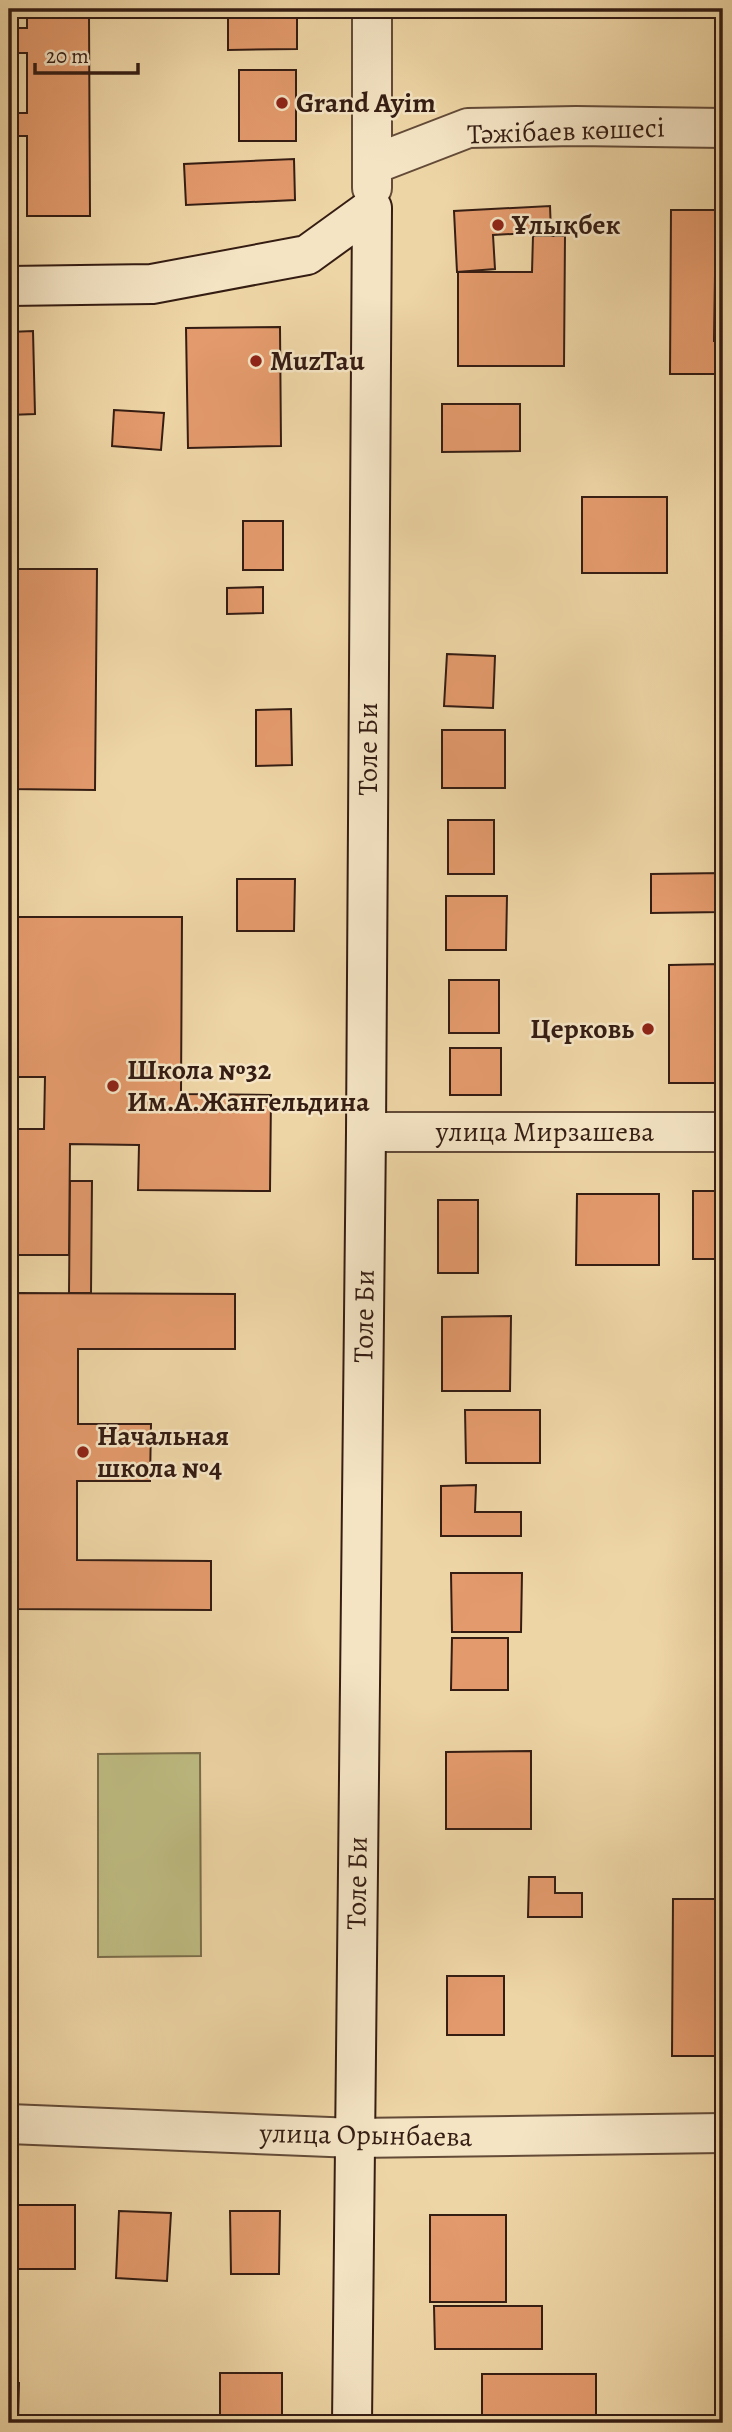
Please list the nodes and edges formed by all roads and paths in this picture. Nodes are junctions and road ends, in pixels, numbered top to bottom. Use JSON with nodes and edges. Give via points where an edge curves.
{"nodes":[{"id":1,"x":372,"y":9,"type":"edge"},
{"id":2,"x":723,"y":128,"type":"edge"},
{"id":3,"x":372,"y":165,"type":"junction"},
{"id":4,"x":372,"y":208,"type":"junction"},
{"id":5,"x":9,"y":286,"type":"edge"},
{"id":6,"x":366,"y":1132,"type":"junction"},
{"id":7,"x":723,"y":1132,"type":"edge"},
{"id":8,"x":9,"y":2124,"type":"edge"},
{"id":9,"x":723,"y":2133,"type":"edge"},
{"id":10,"x":355,"y":2138,"type":"junction"},
{"id":11,"x":352,"y":2423,"type":"edge"}],
"edges":[{"from":1,"to":3,"type":"main road","name":"Толе Би"},
{"from":2,"to":3,"type":"main road","name":"Тәжібаев көшесі","via":[[468,128]]},
{"from":3,"to":4,"type":"main road","name":"Толе Би"},
{"from":4,"to":5,"type":"main road","via":[[307,255],[152,284]]},
{"from":4,"to":6,"type":"main road","name":"Толе Би"},
{"from":6,"to":7,"type":"main road","name":"улица Мирзашева"},
{"from":6,"to":10,"type":"main road","name":"Толе Би"},
{"from":8,"to":10,"type":"main road","name":"улица Орынбаева"},
{"from":9,"to":10,"type":"main road","name":"улица Орынбаева"},
{"from":10,"to":11,"type":"main road","name":"Толе Би"}]}
